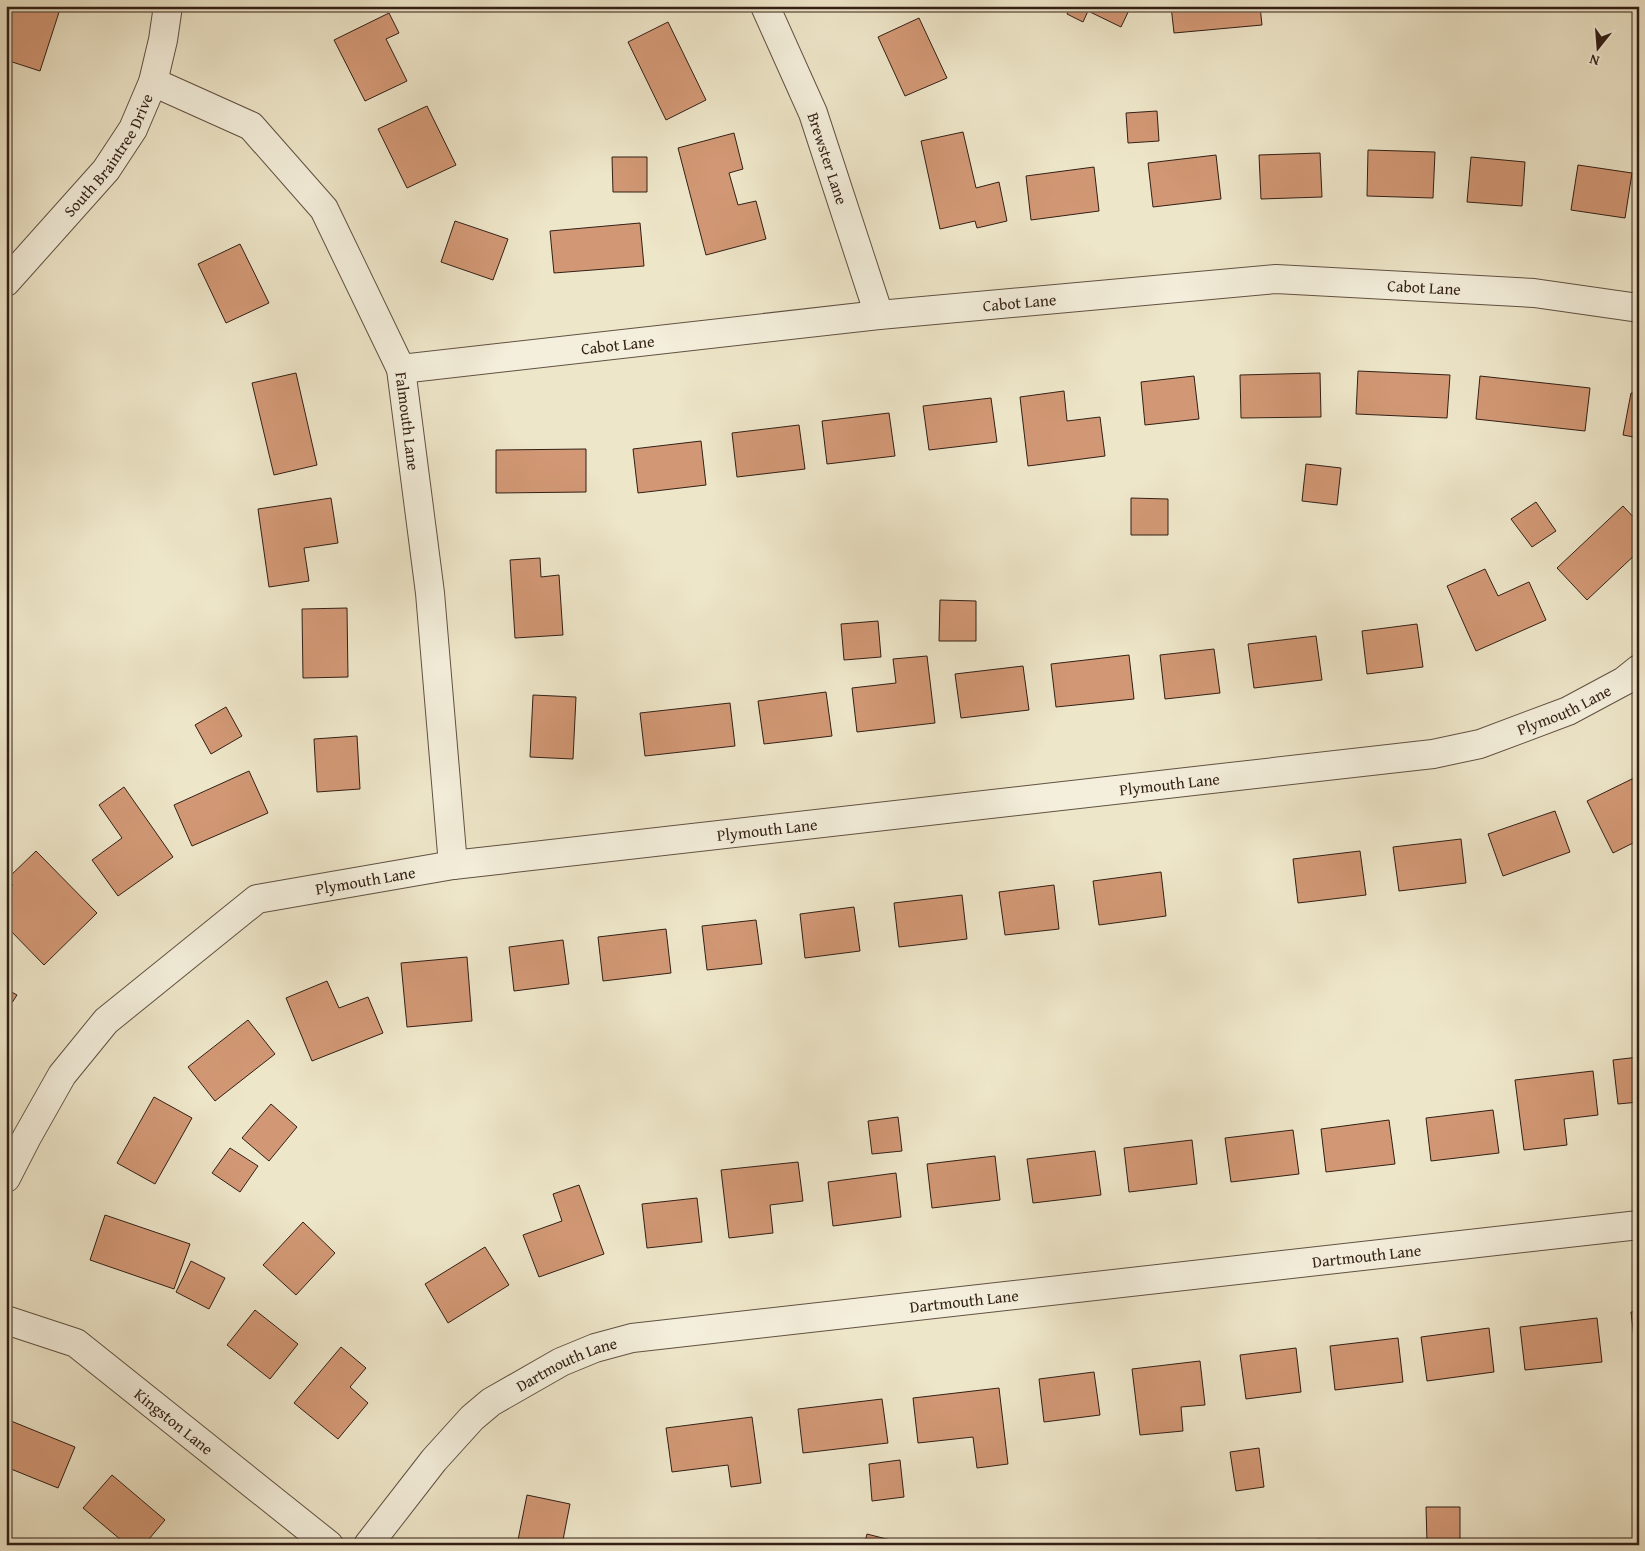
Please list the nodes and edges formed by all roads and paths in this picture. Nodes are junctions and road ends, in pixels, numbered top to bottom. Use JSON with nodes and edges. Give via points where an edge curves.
{"nodes":[{"id":1,"x":168,"y":6,"type":"edge"},
{"id":2,"x":765,"y":6,"type":"edge"},
{"id":3,"x":153,"y":82,"type":"junction"},
{"id":4,"x":6,"y":282,"type":"edge"},
{"id":5,"x":1639,"y":308,"type":"edge"},
{"id":6,"x":879,"y":316,"type":"junction"},
{"id":7,"x":401,"y":369,"type":"junction"},
{"id":8,"x":1639,"y":669,"type":"edge"},
{"id":9,"x":453,"y":865,"type":"junction"},
{"id":10,"x":6,"y":1178,"type":"edge"},
{"id":11,"x":1639,"y":1225,"type":"edge"},
{"id":12,"x":6,"y":1320,"type":"edge"},
{"id":13,"x":329,"y":1545,"type":"edge"},
{"id":14,"x":368,"y":1545,"type":"edge"}],
"edges":[{"from":1,"to":3,"type":"street","name":"South Braintree Drive"},
{"from":2,"to":6,"type":"street","name":"Brewster Lane","via":[[814,113]]},
{"from":3,"to":4,"type":"street","name":"South Braintree Drive","via":[[133,129],[106,170]]},
{"from":3,"to":7,"type":"street","name":"Falmouth Lane","via":[[251,126],[324,209]]},
{"from":5,"to":6,"type":"street","name":"Cabot Lane","via":[[1534,293],[1276,279]]},
{"from":6,"to":7,"type":"street","name":"Cabot Lane"},
{"from":7,"to":9,"type":"street","name":"Falmouth Lane","via":[[430,593]]},
{"from":8,"to":9,"type":"street","name":"Plymouth Lane","via":[[1624,681],[1568,711],[1480,744],[1433,754]]},
{"from":9,"to":10,"type":"street","name":"Plymouth Lane","via":[[257,899],[106,1021],[62,1075]]},
{"from":11,"to":14,"type":"street","name":"Dartmouth Lane","via":[[632,1338],[561,1362],[491,1402],[434,1460]]},
{"from":12,"to":13,"type":"street","name":"Kingston Lane","via":[[76,1343]]}]}
